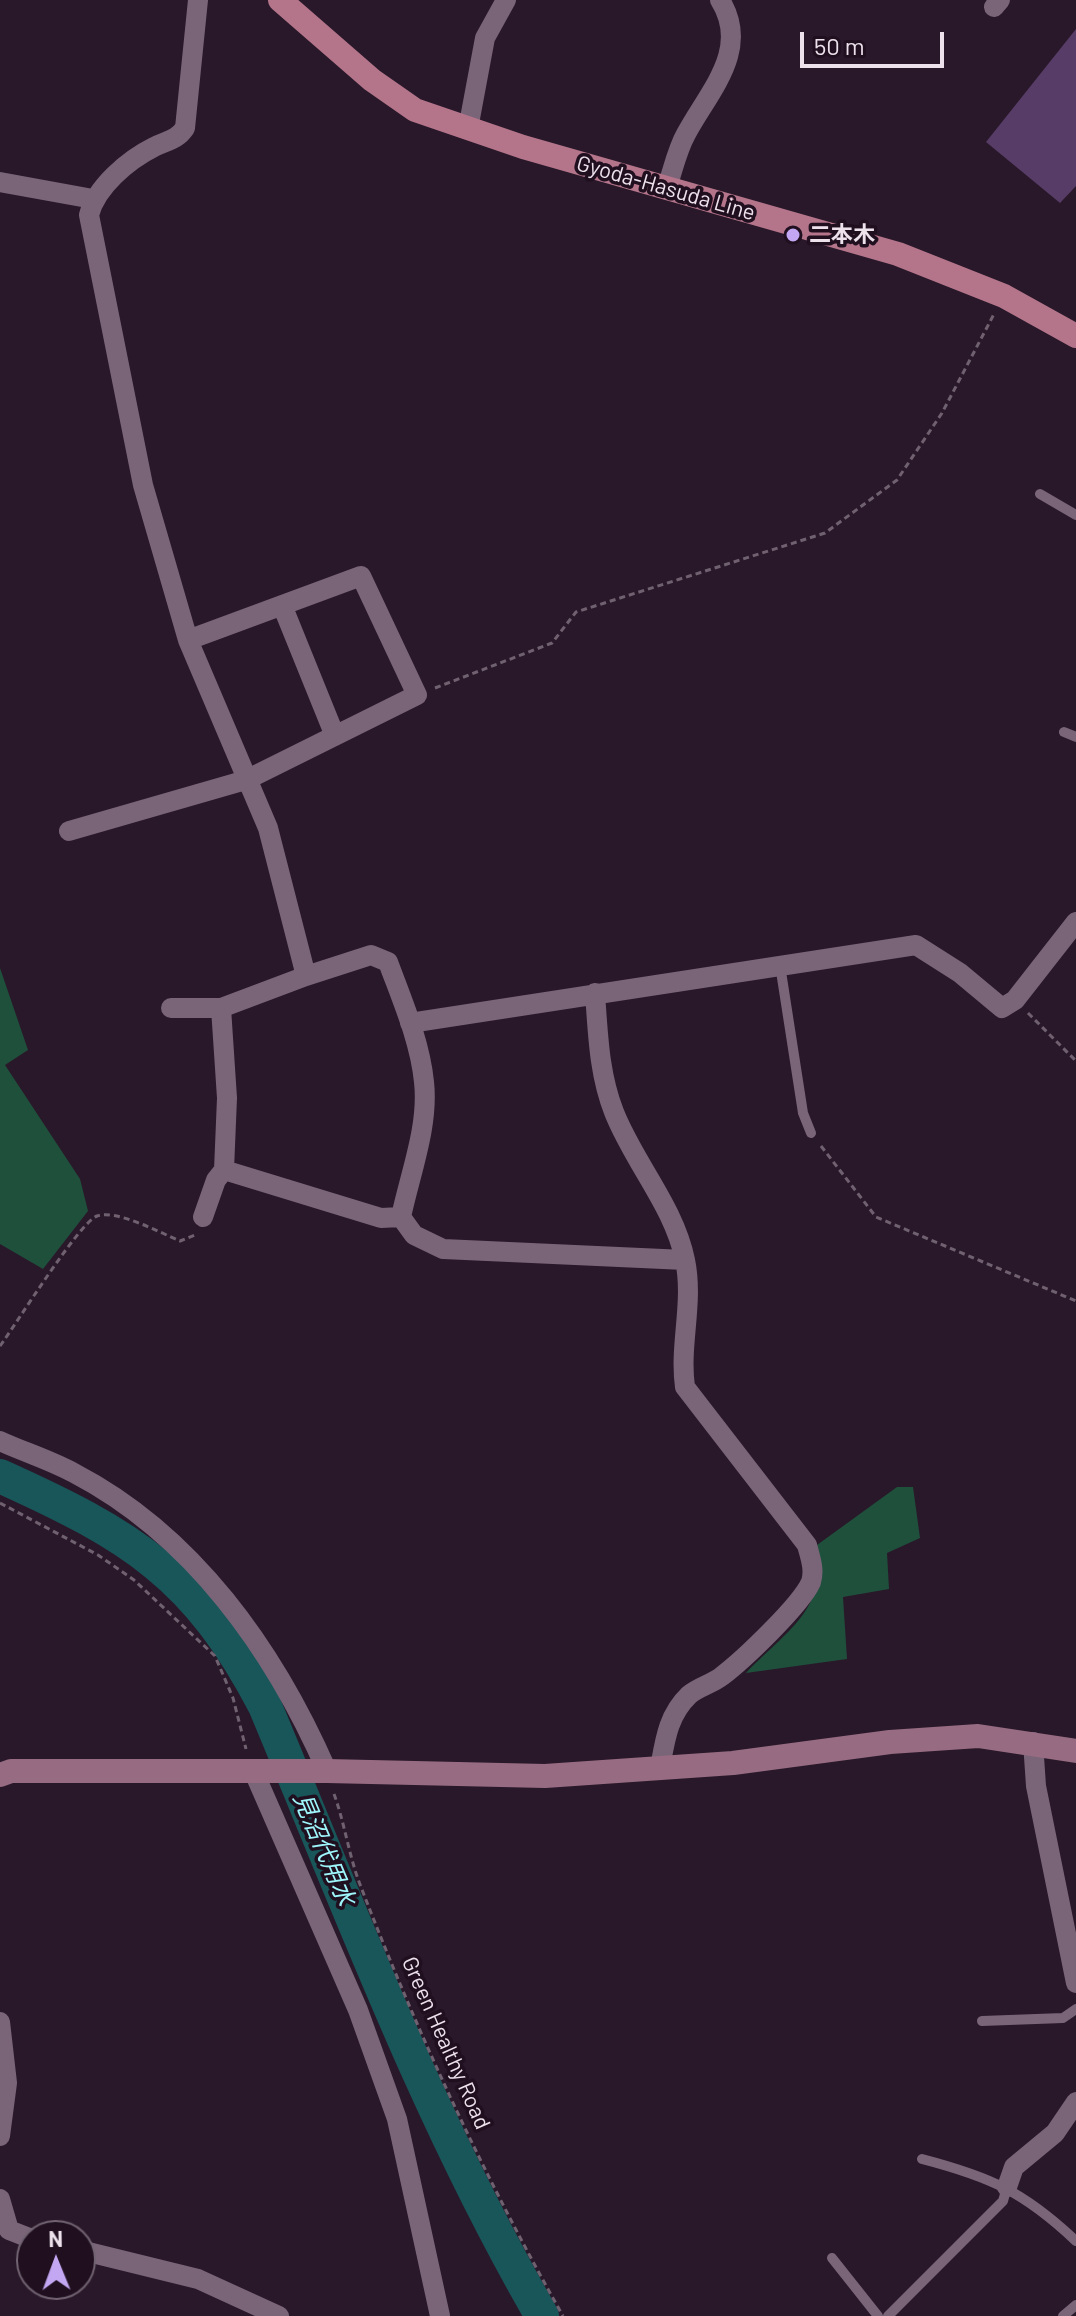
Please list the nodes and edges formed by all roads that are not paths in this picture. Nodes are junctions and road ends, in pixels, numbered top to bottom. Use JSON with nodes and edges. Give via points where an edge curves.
{"nodes":[{"id":1,"x":198,"y":0,"type":"edge"},
{"id":2,"x":280,"y":0,"type":"edge"},
{"id":3,"x":506,"y":0,"type":"edge"},
{"id":4,"x":720,"y":0,"type":"edge"},
{"id":5,"x":468,"y":129,"type":"junction"},
{"id":6,"x":0,"y":182,"type":"edge"},
{"id":7,"x":667,"y":187,"type":"junction"},
{"id":8,"x":93,"y":199,"type":"junction"},
{"id":9,"x":1076,"y":336,"type":"edge"},
{"id":10,"x":1040,"y":494,"type":"dead end"},
{"id":11,"x":1076,"y":515,"type":"edge"},
{"id":12,"x":282,"y":605,"type":"junction"},
{"id":13,"x":188,"y":640,"type":"junction"},
{"id":14,"x":1064,"y":732,"type":"dead end"},
{"id":15,"x":335,"y":736,"type":"junction"},
{"id":16,"x":1076,"y":737,"type":"edge"},
{"id":17,"x":246,"y":780,"type":"junction"},
{"id":18,"x":69,"y":831,"type":"dead end"},
{"id":19,"x":1076,"y":922,"type":"edge"},
{"id":20,"x":780,"y":965,"type":"junction"},
{"id":21,"x":306,"y":976,"type":"junction"},
{"id":22,"x":595,"y":993,"type":"junction"},
{"id":23,"x":171,"y":1008,"type":"dead end"},
{"id":24,"x":221,"y":1008,"type":"junction"},
{"id":25,"x":410,"y":1023,"type":"junction"},
{"id":26,"x":811,"y":1133,"type":"road end"},
{"id":27,"x":224,"y":1170,"type":"junction"},
{"id":28,"x":203,"y":1217,"type":"road end"},
{"id":29,"x":401,"y":1217,"type":"junction"},
{"id":30,"x":685,"y":1260,"type":"junction"},
{"id":31,"x":0,"y":1441,"type":"edge"},
{"id":32,"x":1033,"y":1742,"type":"junction"},
{"id":33,"x":1076,"y":1751,"type":"edge"},
{"id":34,"x":660,"y":1768,"type":"junction"},
{"id":35,"x":259,"y":1771,"type":"junction"},
{"id":36,"x":323,"y":1771,"type":"junction"},
{"id":37,"x":0,"y":1775,"type":"edge"},
{"id":38,"x":1076,"y":1983,"type":"edge"},
{"id":39,"x":1076,"y":2009,"type":"edge"},
{"id":40,"x":982,"y":2021,"type":"dead end"},
{"id":41,"x":0,"y":2022,"type":"edge"},
{"id":42,"x":1076,"y":2102,"type":"edge"},
{"id":43,"x":0,"y":2136,"type":"edge"},
{"id":44,"x":922,"y":2159,"type":"dead end"},
{"id":45,"x":1007,"y":2187,"type":"junction"},
{"id":46,"x":0,"y":2199,"type":"edge"},
{"id":47,"x":16,"y":2233,"type":"edge"},
{"id":48,"x":1076,"y":2241,"type":"edge"},
{"id":49,"x":96,"y":2254,"type":"edge"},
{"id":50,"x":832,"y":2258,"type":"dead end"},
{"id":51,"x":1076,"y":2305,"type":"edge"},
{"id":52,"x":279,"y":2316,"type":"edge"},
{"id":53,"x":440,"y":2316,"type":"edge"},
{"id":54,"x":878,"y":2316,"type":"edge"},
{"id":55,"x":888,"y":2316,"type":"edge"},
{"id":56,"x":1063,"y":2316,"type":"edge"}],
"edges":[{"from":1,"to":8,"type":"street","via":[[185,128],[178,138],[152,147]]},
{"from":2,"to":5,"type":"main road","name":"Gyoda-Hasuda Line","via":[[393,95],[415,110]]},
{"from":3,"to":5,"type":"street","via":[[485,38]]},
{"from":4,"to":7,"type":"street","via":[[731,18],[727,68],[684,137]]},
{"from":5,"to":7,"type":"main road","name":"Gyoda-Hasuda Line"},
{"from":6,"to":8,"type":"street"},
{"from":7,"to":9,"type":"main road","name":"Gyoda-Hasuda Line","via":[[898,254],[1004,296]]},
{"from":8,"to":13,"type":"street","via":[[89,215],[143,485]]},
{"from":10,"to":11,"type":"lane"},
{"from":12,"to":13,"type":"street"},
{"from":12,"to":15,"type":"street"},
{"from":12,"to":15,"type":"street","via":[[361,576],[417,695]]},
{"from":13,"to":17,"type":"street"},
{"from":14,"to":16,"type":"lane"},
{"from":15,"to":17,"type":"street"},
{"from":17,"to":18,"type":"street"},
{"from":17,"to":21,"type":"street","via":[[268,828]]},
{"from":19,"to":20,"type":"street","via":[[1015,1000],[1002,1008],[916,945]]},
{"from":20,"to":22,"type":"street"},
{"from":20,"to":26,"type":"lane","via":[[803,1113]]},
{"from":21,"to":24,"type":"street"},
{"from":21,"to":25,"type":"street","via":[[371,955],[388,962]]},
{"from":22,"to":25,"type":"street"},
{"from":22,"to":30,"type":"street","via":[[601,1072],[615,1115],[648,1173]]},
{"from":23,"to":24,"type":"street"},
{"from":24,"to":27,"type":"street","via":[[227,1098]]},
{"from":25,"to":29,"type":"street","via":[[424,1081],[424,1111]]},
{"from":27,"to":28,"type":"street"},
{"from":27,"to":29,"type":"street","via":[[381,1218]]},
{"from":29,"to":30,"type":"street","via":[[414,1235],[443,1249]]},
{"from":30,"to":34,"type":"street","via":[[685,1387],[807,1545],[813,1567],[810,1583],[756,1649],[719,1679],[691,1693],[673,1716]]},
{"from":31,"to":36,"type":"street","via":[[73,1473],[139,1514],[202,1573],[270,1658],[302,1714]]},
{"from":32,"to":33,"type":"street"},
{"from":32,"to":34,"type":"street","via":[[978,1736],[890,1742]]},
{"from":32,"to":38,"type":"street","via":[[1036,1786]]},
{"from":34,"to":36,"type":"street","via":[[545,1776]]},
{"from":35,"to":36,"type":"street"},
{"from":35,"to":37,"type":"street"},
{"from":35,"to":53,"type":"street","via":[[397,2119]]},
{"from":39,"to":40,"type":"lane","via":[[1063,2018]]},
{"from":41,"to":43,"type":"street","via":[[7,2083]]},
{"from":42,"to":45,"type":"street","via":[[1055,2133],[1014,2167]]},
{"from":44,"to":45,"type":"lane"},
{"from":45,"to":48,"type":"lane","via":[[1040,2207]]},
{"from":45,"to":55,"type":"lane","via":[[1003,2201]]},
{"from":46,"to":47,"type":"street","via":[[9,2230]]},
{"from":49,"to":52,"type":"street","via":[[198,2279]]},
{"from":50,"to":54,"type":"lane"},
{"from":51,"to":56,"type":"lane"}]}
